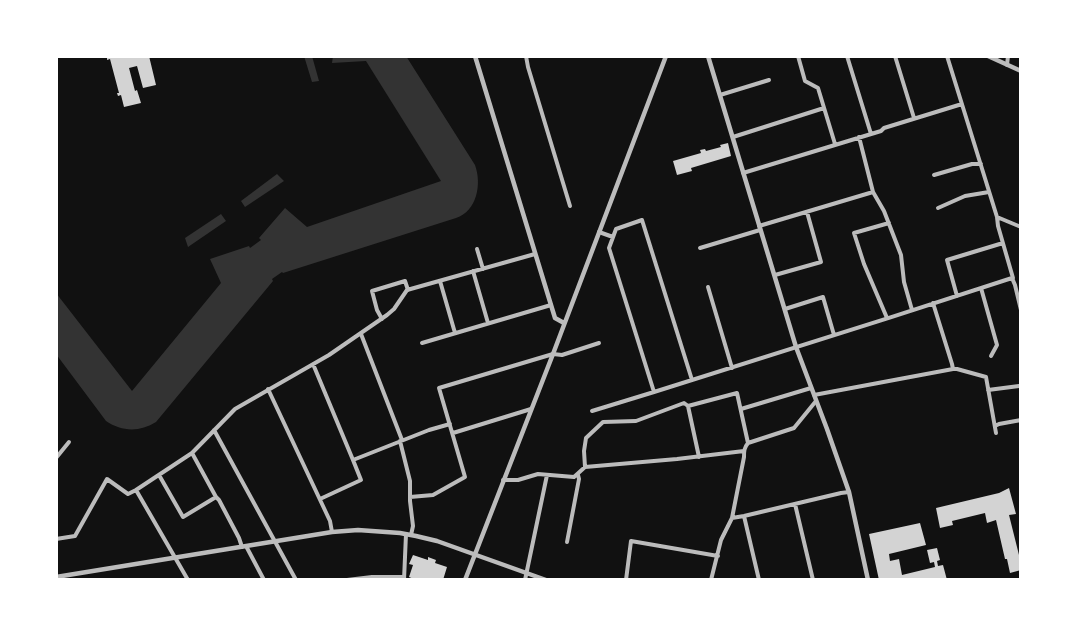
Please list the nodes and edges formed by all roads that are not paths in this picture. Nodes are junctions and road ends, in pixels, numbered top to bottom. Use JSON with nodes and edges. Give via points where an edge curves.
{"nodes":[{"id":1,"x":476,"y":56,"type":"edge"},
{"id":2,"x":526,"y":56,"type":"edge"},
{"id":3,"x":666,"y":56,"type":"edge"},
{"id":4,"x":708,"y":56,"type":"edge"},
{"id":5,"x":798,"y":56,"type":"edge"},
{"id":6,"x":847,"y":56,"type":"edge"},
{"id":7,"x":895,"y":56,"type":"edge"},
{"id":8,"x":947,"y":56,"type":"edge"},
{"id":9,"x":988,"y":56,"type":"edge"},
{"id":10,"x":1008,"y":56,"type":"edge"},
{"id":11,"x":1007,"y":65,"type":"junction"},
{"id":12,"x":1021,"y":71,"type":"edge"},
{"id":13,"x":770,"y":80,"type":"dead end"},
{"id":14,"x":720,"y":94,"type":"junction"},
{"id":15,"x":962,"y":104,"type":"junction"},
{"id":16,"x":824,"y":108,"type":"junction"},
{"id":17,"x":914,"y":118,"type":"junction"},
{"id":18,"x":871,"y":134,"type":"junction"},
{"id":19,"x":733,"y":137,"type":"junction"},
{"id":20,"x":859,"y":137,"type":"junction"},
{"id":21,"x":835,"y":144,"type":"junction"},
{"id":22,"x":981,"y":164,"type":"junction"},
{"id":23,"x":744,"y":172,"type":"junction"},
{"id":24,"x":934,"y":175,"type":"dead end"},
{"id":25,"x":873,"y":192,"type":"junction"},
{"id":26,"x":989,"y":192,"type":"junction"},
{"id":27,"x":570,"y":206,"type":"dead end"},
{"id":28,"x":938,"y":208,"type":"dead end"},
{"id":29,"x":807,"y":212,"type":"junction"},
{"id":30,"x":997,"y":217,"type":"junction"},
{"id":31,"x":889,"y":223,"type":"junction"},
{"id":32,"x":1020,"y":226,"type":"edge"},
{"id":33,"x":760,"y":228,"type":"junction"},
{"id":34,"x":599,"y":232,"type":"junction"},
{"id":35,"x":613,"y":238,"type":"junction"},
{"id":36,"x":1003,"y":242,"type":"junction"},
{"id":37,"x":700,"y":248,"type":"dead end"},
{"id":38,"x":477,"y":249,"type":"dead end"},
{"id":39,"x":535,"y":254,"type":"junction"},
{"id":40,"x":483,"y":269,"type":"junction"},
{"id":41,"x":473,"y":272,"type":"junction"},
{"id":42,"x":775,"y":276,"type":"junction"},
{"id":43,"x":1012,"y":278,"type":"junction"},
{"id":44,"x":440,"y":281,"type":"junction"},
{"id":45,"x":708,"y":287,"type":"dead end"},
{"id":46,"x":981,"y":288,"type":"junction"},
{"id":47,"x":408,"y":290,"type":"junction"},
{"id":48,"x":958,"y":296,"type":"junction"},
{"id":49,"x":933,"y":304,"type":"junction"},
{"id":50,"x":551,"y":305,"type":"junction"},
{"id":51,"x":785,"y":309,"type":"junction"},
{"id":52,"x":912,"y":310,"type":"junction"},
{"id":53,"x":1021,"y":310,"type":"edge"},
{"id":54,"x":887,"y":318,"type":"junction"},
{"id":55,"x":382,"y":319,"type":"junction"},
{"id":56,"x":488,"y":323,"type":"junction"},
{"id":57,"x":564,"y":323,"type":"junction"},
{"id":58,"x":455,"y":333,"type":"junction"},
{"id":59,"x":362,"y":334,"type":"junction"},
{"id":60,"x":834,"y":335,"type":"junction"},
{"id":61,"x":422,"y":343,"type":"dead end"},
{"id":62,"x":599,"y":343,"type":"dead end"},
{"id":63,"x":796,"y":347,"type":"junction"},
{"id":64,"x":553,"y":354,"type":"junction"},
{"id":65,"x":991,"y":356,"type":"dead end"},
{"id":66,"x":313,"y":364,"type":"junction"},
{"id":67,"x":732,"y":368,"type":"junction"},
{"id":68,"x":953,"y":369,"type":"junction"},
{"id":69,"x":692,"y":380,"type":"junction"},
{"id":70,"x":1019,"y":386,"type":"dead end"},
{"id":71,"x":811,"y":388,"type":"junction"},
{"id":72,"x":268,"y":389,"type":"junction"},
{"id":73,"x":988,"y":390,"type":"junction"},
{"id":74,"x":654,"y":392,"type":"junction"},
{"id":75,"x":814,"y":395,"type":"junction"},
{"id":76,"x":816,"y":401,"type":"junction"},
{"id":77,"x":688,"y":406,"type":"junction"},
{"id":78,"x":531,"y":409,"type":"junction"},
{"id":79,"x":740,"y":409,"type":"junction"},
{"id":80,"x":592,"y":411,"type":"dead end"},
{"id":81,"x":1021,"y":420,"type":"edge"},
{"id":82,"x":450,"y":424,"type":"junction"},
{"id":83,"x":995,"y":426,"type":"junction"},
{"id":84,"x":214,"y":430,"type":"junction"},
{"id":85,"x":453,"y":433,"type":"junction"},
{"id":86,"x":996,"y":433,"type":"dead end"},
{"id":87,"x":401,"y":440,"type":"junction"},
{"id":88,"x":69,"y":442,"type":"dead end"},
{"id":89,"x":748,"y":443,"type":"junction"},
{"id":90,"x":744,"y":451,"type":"junction"},
{"id":91,"x":192,"y":453,"type":"junction"},
{"id":92,"x":699,"y":456,"type":"junction"},
{"id":93,"x":56,"y":458,"type":"edge"},
{"id":94,"x":353,"y":460,"type":"junction"},
{"id":95,"x":585,"y":467,"type":"junction"},
{"id":96,"x":158,"y":475,"type":"junction"},
{"id":97,"x":547,"y":475,"type":"junction"},
{"id":98,"x":578,"y":475,"type":"junction"},
{"id":99,"x":503,"y":480,"type":"junction"},
{"id":100,"x":136,"y":490,"type":"junction"},
{"id":101,"x":849,"y":492,"type":"junction"},
{"id":102,"x":216,"y":497,"type":"junction"},
{"id":103,"x":410,"y":497,"type":"junction"},
{"id":104,"x":320,"y":499,"type":"junction"},
{"id":105,"x":795,"y":504,"type":"junction"},
{"id":106,"x":744,"y":516,"type":"junction"},
{"id":107,"x":732,"y":518,"type":"junction"},
{"id":108,"x":332,"y":532,"type":"junction"},
{"id":109,"x":409,"y":534,"type":"junction"},
{"id":110,"x":56,"y":539,"type":"edge"},
{"id":111,"x":275,"y":541,"type":"junction"},
{"id":112,"x":567,"y":542,"type":"dead end"},
{"id":113,"x":244,"y":546,"type":"junction"},
{"id":114,"x":475,"y":554,"type":"junction"},
{"id":115,"x":718,"y":556,"type":"junction"},
{"id":116,"x":174,"y":558,"type":"junction"},
{"id":117,"x":527,"y":572,"type":"junction"},
{"id":118,"x":56,"y":577,"type":"edge"},
{"id":119,"x":404,"y":578,"type":"edge"},
{"id":120,"x":188,"y":580,"type":"edge"},
{"id":121,"x":264,"y":580,"type":"edge"},
{"id":122,"x":296,"y":580,"type":"edge"},
{"id":123,"x":348,"y":580,"type":"edge"},
{"id":124,"x":465,"y":580,"type":"edge"},
{"id":125,"x":525,"y":580,"type":"edge"},
{"id":126,"x":546,"y":580,"type":"edge"},
{"id":127,"x":626,"y":580,"type":"edge"},
{"id":128,"x":712,"y":580,"type":"edge"},
{"id":129,"x":759,"y":580,"type":"edge"},
{"id":130,"x":813,"y":580,"type":"edge"},
{"id":131,"x":868,"y":580,"type":"edge"}],
"edges":[{"from":1,"to":39,"type":"street"},
{"from":2,"to":27,"type":"street"},
{"from":3,"to":34,"type":"street"},
{"from":4,"to":14,"type":"street"},
{"from":5,"to":16,"type":"street","via":[[805,81],[818,88]]},
{"from":6,"to":18,"type":"street"},
{"from":7,"to":17,"type":"street"},
{"from":8,"to":15,"type":"street"},
{"from":9,"to":11,"type":"street"},
{"from":10,"to":11,"type":"street"},
{"from":11,"to":12,"type":"street"},
{"from":13,"to":14,"type":"street"},
{"from":14,"to":19,"type":"street"},
{"from":15,"to":17,"type":"street"},
{"from":15,"to":22,"type":"street"},
{"from":16,"to":19,"type":"street"},
{"from":16,"to":21,"type":"street"},
{"from":17,"to":18,"type":"street"},
{"from":18,"to":20,"type":"street"},
{"from":19,"to":23,"type":"street"},
{"from":20,"to":21,"type":"street"},
{"from":20,"to":25,"type":"street"},
{"from":21,"to":23,"type":"street"},
{"from":22,"to":24,"type":"street"},
{"from":22,"to":26,"type":"street"},
{"from":23,"to":33,"type":"street"},
{"from":25,"to":29,"type":"street"},
{"from":25,"to":31,"type":"street"},
{"from":26,"to":28,"type":"street","via":[[965,196]]},
{"from":26,"to":30,"type":"street"},
{"from":29,"to":33,"type":"street"},
{"from":29,"to":42,"type":"street","via":[[821,262]]},
{"from":30,"to":32,"type":"street"},
{"from":30,"to":36,"type":"street"},
{"from":31,"to":52,"type":"street","via":[[901,254]]},
{"from":31,"to":54,"type":"street","via":[[854,233]]},
{"from":33,"to":37,"type":"street"},
{"from":33,"to":42,"type":"street"},
{"from":34,"to":35,"type":"street"},
{"from":34,"to":57,"type":"street"},
{"from":35,"to":69,"type":"street","via":[[616,229],[642,220]]},
{"from":35,"to":74,"type":"street","via":[[609,248]]},
{"from":36,"to":43,"type":"street"},
{"from":36,"to":48,"type":"street","via":[[947,260]]},
{"from":38,"to":40,"type":"street"},
{"from":39,"to":40,"type":"street"},
{"from":39,"to":50,"type":"street"},
{"from":40,"to":41,"type":"street"},
{"from":41,"to":44,"type":"street"},
{"from":41,"to":56,"type":"street"},
{"from":42,"to":51,"type":"street"},
{"from":43,"to":46,"type":"street"},
{"from":43,"to":53,"type":"street"},
{"from":44,"to":47,"type":"street"},
{"from":44,"to":58,"type":"street"},
{"from":45,"to":67,"type":"street"},
{"from":46,"to":48,"type":"street"},
{"from":46,"to":65,"type":"street","via":[[997,345]]},
{"from":47,"to":55,"type":"street"},
{"from":47,"to":55,"type":"street","via":[[405,281],[372,291]]},
{"from":48,"to":49,"type":"street"},
{"from":49,"to":52,"type":"street"},
{"from":49,"to":68,"type":"street"},
{"from":50,"to":56,"type":"street"},
{"from":50,"to":57,"type":"street","via":[[555,318]]},
{"from":51,"to":60,"type":"street","via":[[822,297]]},
{"from":51,"to":63,"type":"street"},
{"from":52,"to":54,"type":"street"},
{"from":54,"to":60,"type":"street"},
{"from":55,"to":59,"type":"street"},
{"from":56,"to":58,"type":"street"},
{"from":57,"to":64,"type":"street"},
{"from":58,"to":61,"type":"street"},
{"from":59,"to":66,"type":"street"},
{"from":59,"to":87,"type":"street"},
{"from":60,"to":63,"type":"street"},
{"from":62,"to":64,"type":"street","via":[[562,355]]},
{"from":63,"to":67,"type":"street"},
{"from":63,"to":71,"type":"street"},
{"from":64,"to":78,"type":"street"},
{"from":64,"to":82,"type":"street","via":[[439,388]]},
{"from":66,"to":72,"type":"street"},
{"from":66,"to":94,"type":"street"},
{"from":67,"to":69,"type":"street"},
{"from":68,"to":73,"type":"street","via":[[986,377]]},
{"from":68,"to":75,"type":"street"},
{"from":69,"to":74,"type":"street"},
{"from":70,"to":73,"type":"street"},
{"from":71,"to":75,"type":"street"},
{"from":71,"to":79,"type":"street"},
{"from":72,"to":84,"type":"street","via":[[235,408]]},
{"from":72,"to":104,"type":"street"},
{"from":73,"to":83,"type":"street"},
{"from":74,"to":80,"type":"street"},
{"from":75,"to":76,"type":"street"},
{"from":76,"to":89,"type":"street","via":[[794,428]]},
{"from":76,"to":101,"type":"street"},
{"from":77,"to":79,"type":"street","via":[[737,393]]},
{"from":77,"to":92,"type":"street"},
{"from":77,"to":95,"type":"street","via":[[684,403],[636,421],[603,422],[586,438]]},
{"from":78,"to":85,"type":"street"},
{"from":78,"to":99,"type":"street"},
{"from":79,"to":89,"type":"street"},
{"from":81,"to":83,"type":"street"},
{"from":82,"to":85,"type":"street"},
{"from":82,"to":87,"type":"street"},
{"from":83,"to":86,"type":"street"},
{"from":84,"to":91,"type":"street"},
{"from":84,"to":111,"type":"street"},
{"from":85,"to":103,"type":"street","via":[[465,477],[433,495]]},
{"from":87,"to":94,"type":"street"},
{"from":87,"to":103,"type":"street","via":[[410,480]]},
{"from":88,"to":93,"type":"street"},
{"from":89,"to":90,"type":"street"},
{"from":90,"to":92,"type":"street"},
{"from":90,"to":107,"type":"street"},
{"from":91,"to":96,"type":"street"},
{"from":91,"to":102,"type":"street"},
{"from":92,"to":95,"type":"street"},
{"from":94,"to":104,"type":"street","via":[[361,480]]},
{"from":95,"to":98,"type":"street"},
{"from":96,"to":100,"type":"street"},
{"from":96,"to":102,"type":"street","via":[[183,517]]},
{"from":97,"to":98,"type":"street"},
{"from":97,"to":99,"type":"street"},
{"from":97,"to":117,"type":"street"},
{"from":98,"to":112,"type":"street"},
{"from":99,"to":114,"type":"street"},
{"from":100,"to":110,"type":"street","via":[[128,494],[107,479],[75,536]]},
{"from":100,"to":116,"type":"street"},
{"from":101,"to":105,"type":"street"},
{"from":101,"to":131,"type":"street"},
{"from":102,"to":113,"type":"street"},
{"from":103,"to":109,"type":"street","via":[[413,526]]},
{"from":104,"to":108,"type":"street"},
{"from":105,"to":106,"type":"street"},
{"from":105,"to":130,"type":"street"},
{"from":106,"to":107,"type":"street"},
{"from":106,"to":129,"type":"street"},
{"from":107,"to":115,"type":"street","via":[[721,540]]},
{"from":108,"to":109,"type":"street","via":[[358,530]]},
{"from":108,"to":111,"type":"street"},
{"from":109,"to":114,"type":"street"},
{"from":109,"to":119,"type":"street"},
{"from":111,"to":113,"type":"street"},
{"from":111,"to":122,"type":"street"},
{"from":113,"to":116,"type":"street"},
{"from":113,"to":121,"type":"street"},
{"from":114,"to":117,"type":"street"},
{"from":114,"to":124,"type":"street"},
{"from":115,"to":127,"type":"street","via":[[631,541]]},
{"from":115,"to":128,"type":"street"},
{"from":116,"to":118,"type":"street"},
{"from":116,"to":120,"type":"street"},
{"from":117,"to":125,"type":"street"},
{"from":117,"to":126,"type":"street"},
{"from":119,"to":123,"type":"street"}]}
